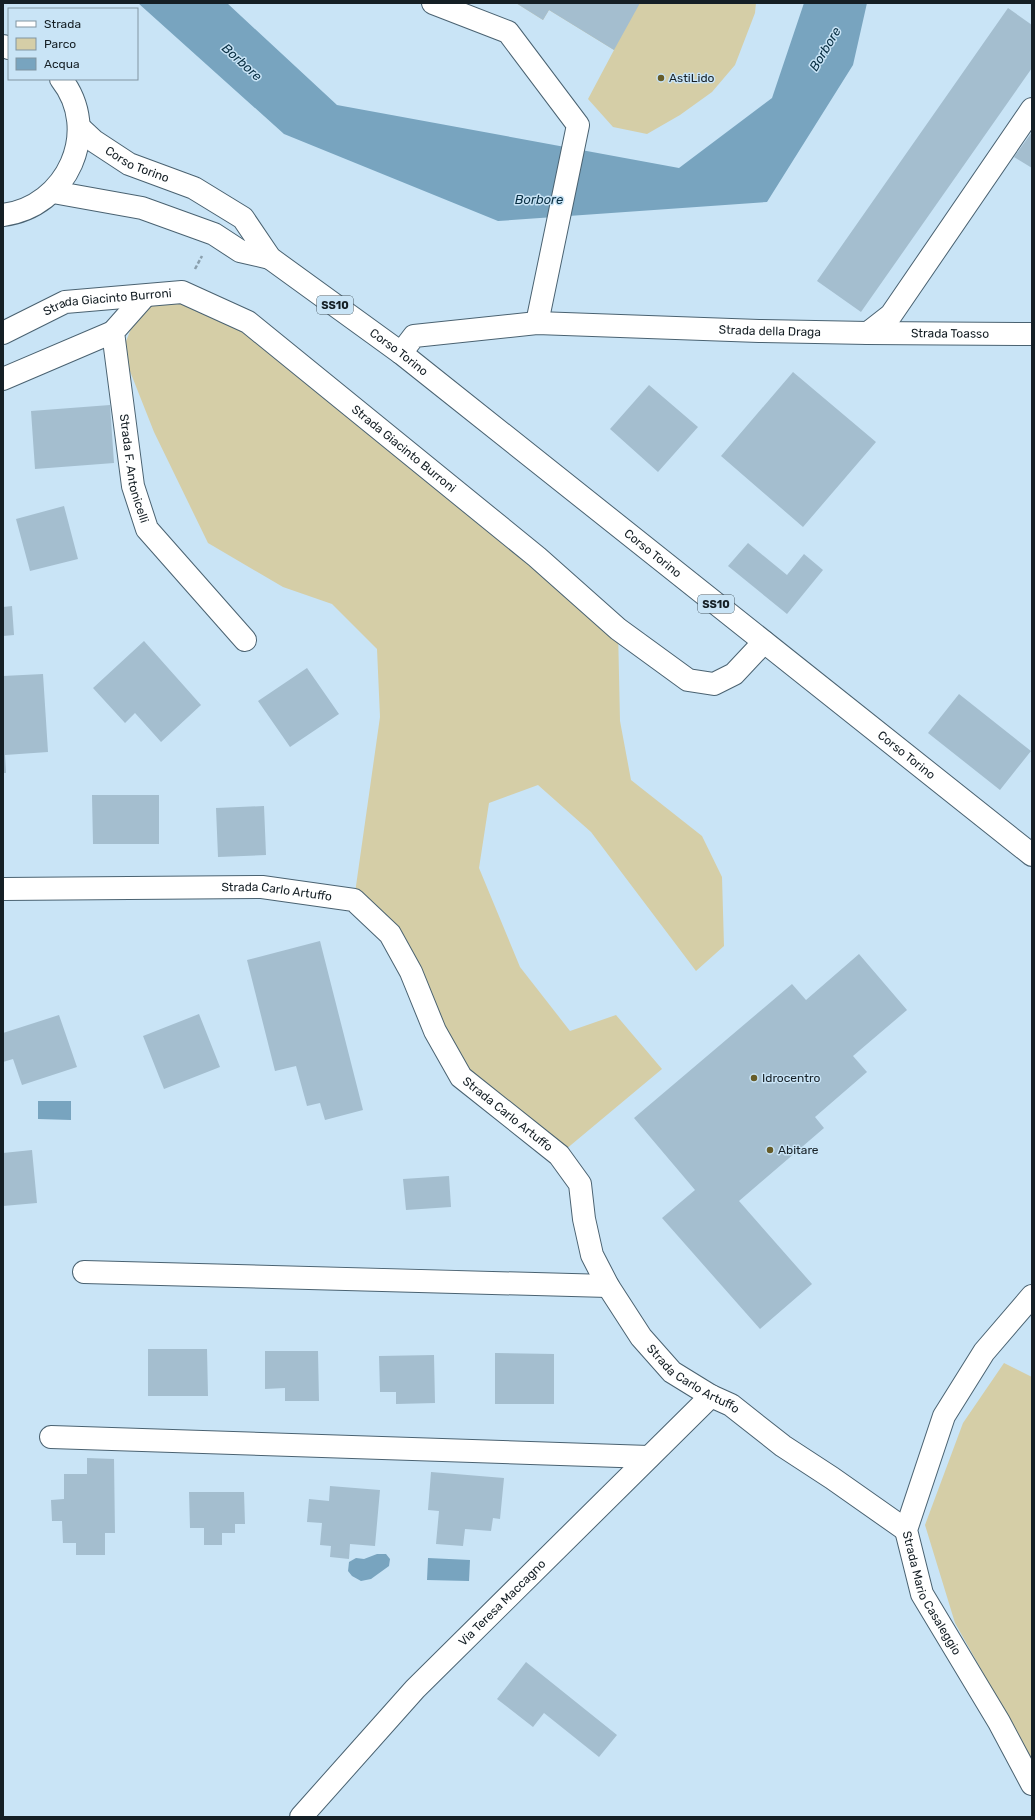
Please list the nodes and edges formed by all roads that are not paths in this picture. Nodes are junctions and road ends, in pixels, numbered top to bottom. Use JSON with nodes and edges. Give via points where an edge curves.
{"nodes":[{"id":1,"x":433,"y":3,"type":"edge"},
{"id":2,"x":62,"y":80,"type":"edge"},
{"id":3,"x":1032,"y":109,"type":"edge"},
{"id":4,"x":79,"y":126,"type":"junction"},
{"id":5,"x":53,"y":192,"type":"junction"},
{"id":6,"x":3,"y":215,"type":"edge"},
{"id":7,"x":270,"y":258,"type":"junction"},
{"id":8,"x":144,"y":297,"type":"junction"},
{"id":9,"x":537,"y":323,"type":"junction"},
{"id":10,"x":112,"y":332,"type":"junction"},
{"id":11,"x":3,"y":333,"type":"edge"},
{"id":12,"x":868,"y":333,"type":"junction"},
{"id":13,"x":1032,"y":334,"type":"edge"},
{"id":14,"x":401,"y":353,"type":"junction"},
{"id":15,"x":3,"y":379,"type":"edge"},
{"id":16,"x":245,"y":640,"type":"dead end"},
{"id":17,"x":764,"y":642,"type":"junction"},
{"id":18,"x":1032,"y":855,"type":"edge"},
{"id":19,"x":3,"y":888,"type":"edge"},
{"id":20,"x":84,"y":1272,"type":"dead end"},
{"id":21,"x":608,"y":1286,"type":"junction"},
{"id":22,"x":1032,"y":1296,"type":"edge"},
{"id":23,"x":711,"y":1396,"type":"junction"},
{"id":24,"x":51,"y":1437,"type":"dead end"},
{"id":25,"x":649,"y":1457,"type":"junction"},
{"id":26,"x":906,"y":1530,"type":"junction"},
{"id":27,"x":1032,"y":1784,"type":"edge"},
{"id":28,"x":301,"y":1817,"type":"edge"}],
"edges":[{"from":1,"to":9,"type":"street","via":[[508,32],[578,125]]},
{"from":2,"to":4,"type":"street","via":[[74,102]]},
{"from":3,"to":12,"type":"street","via":[[891,315]]},
{"from":4,"to":5,"type":"street","via":[[77,151],[68,173]]},
{"from":4,"to":7,"type":"street","name":"Corso Torino","via":[[94,141],[129,164],[194,188],[243,218]]},
{"from":5,"to":6,"type":"street","via":[[31,208]]},
{"from":5,"to":7,"type":"street","name":"Corso Torino","via":[[142,208],[214,234],[240,251]]},
{"from":7,"to":14,"type":"street","name":"Corso Torino","number":"SS10"},
{"from":8,"to":10,"type":"street"},
{"from":8,"to":11,"type":"street","name":"Strada Giacinto Burroni","via":[[64,302]]},
{"from":8,"to":17,"type":"street","name":"Strada Giacinto Burroni","via":[[182,292],[248,322],[537,556],[618,629],[688,680],[714,684],[734,674]]},
{"from":9,"to":12,"type":"street","name":"Strada della Draga"},
{"from":9,"to":14,"type":"street","name":"Strada della Draga","via":[[414,336]]},
{"from":10,"to":15,"type":"street"},
{"from":10,"to":16,"type":"street","name":"Strada F. Antonicelli","via":[[133,486],[148,529]]},
{"from":12,"to":13,"type":"street","name":"Strada Toasso"},
{"from":14,"to":17,"type":"street","name":"Corso Torino","number":"SS10"},
{"from":17,"to":18,"type":"street","name":"Corso Torino","number":"SS10"},
{"from":19,"to":21,"type":"street","name":"Strada Carlo Artuffo","via":[[262,887],[354,900],[390,934],[411,972],[435,1031],[461,1078],[558,1155],[580,1184],[592,1255]]},
{"from":20,"to":21,"type":"street"},
{"from":21,"to":23,"type":"street","name":"Strada Carlo Artuffo","via":[[641,1338],[672,1372]]},
{"from":22,"to":26,"type":"street","name":"Strada Mario Casaleggio","via":[[984,1352],[944,1416]]},
{"from":23,"to":25,"type":"street","name":"Via Teresa Maccagno"},
{"from":23,"to":26,"type":"street","name":"Strada Carlo Artuffo","via":[[730,1405],[783,1446]]},
{"from":24,"to":25,"type":"street"},
{"from":25,"to":28,"type":"street","name":"Via Teresa Maccagno","via":[[415,1689]]},
{"from":26,"to":27,"type":"street","name":"Strada Mario Casaleggio","via":[[922,1594],[999,1722]]}]}
